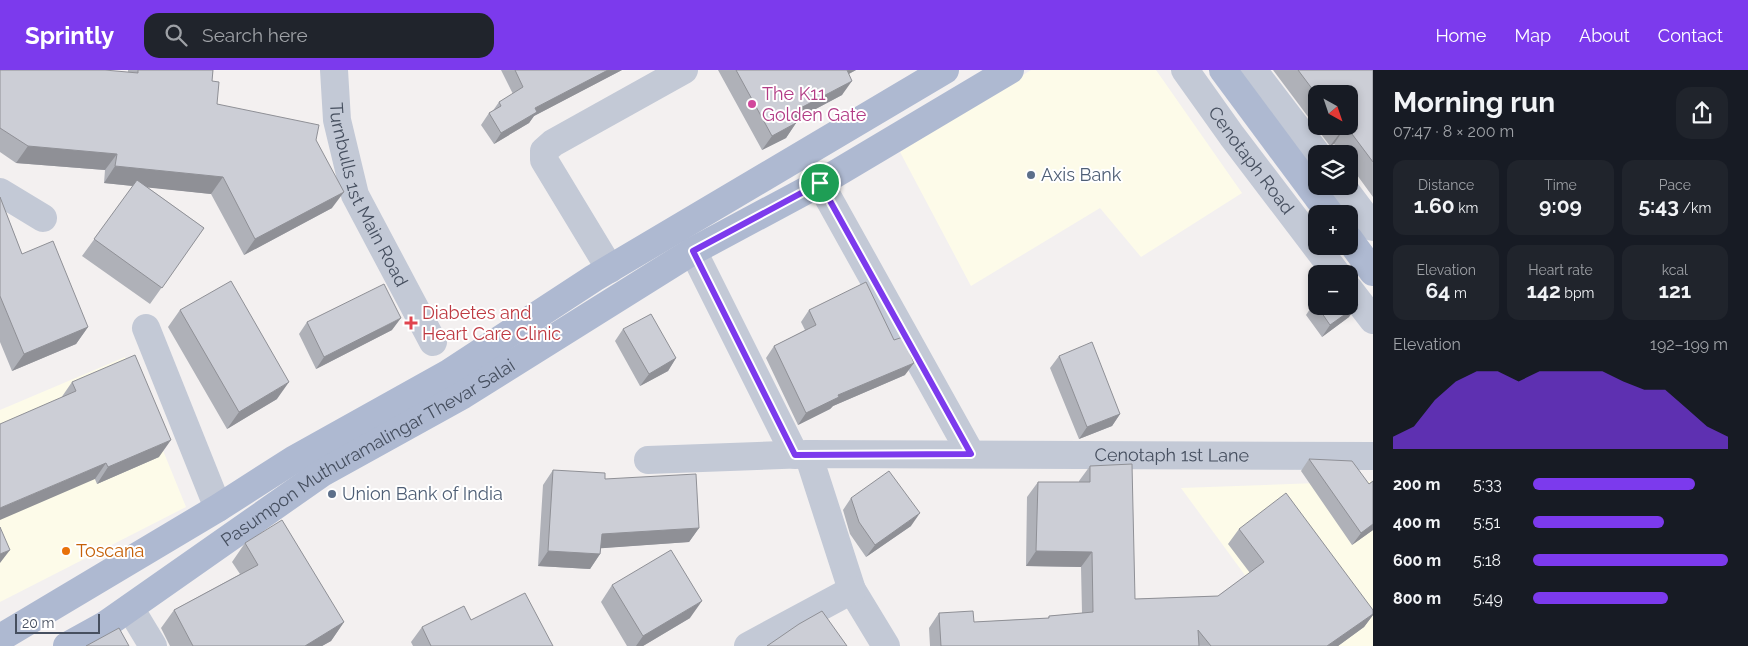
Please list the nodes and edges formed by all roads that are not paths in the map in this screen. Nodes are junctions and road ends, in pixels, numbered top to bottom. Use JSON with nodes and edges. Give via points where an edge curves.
{"nodes":[{"id":1,"x":334,"y":70,"type":"edge"},
{"id":2,"x":684,"y":70,"type":"edge"},
{"id":3,"x":946,"y":70,"type":"edge"},
{"id":4,"x":1010,"y":70,"type":"edge"},
{"id":5,"x":1185,"y":70,"type":"edge"},
{"id":6,"x":1223,"y":70,"type":"edge"},
{"id":7,"x":1254,"y":70,"type":"edge"},
{"id":8,"x":1310,"y":145,"type":"edge"},
{"id":9,"x":820,"y":183,"type":"junction"},
{"id":10,"x":0,"y":192,"type":"edge"},
{"id":11,"x":1349,"y":195,"type":"edge"},
{"id":12,"x":1323,"y":205,"type":"edge"},
{"id":13,"x":43,"y":218,"type":"dead end"},
{"id":14,"x":1373,"y":227,"type":"edge"},
{"id":15,"x":693,"y":251,"type":"junction"},
{"id":16,"x":1358,"y":251,"type":"edge"},
{"id":17,"x":1330,"y":265,"type":"edge"},
{"id":18,"x":610,"y":269,"type":"junction"},
{"id":19,"x":1373,"y":272,"type":"edge"},
{"id":20,"x":1358,"y":301,"type":"edge"},
{"id":21,"x":1373,"y":320,"type":"edge"},
{"id":22,"x":146,"y":328,"type":"dead end"},
{"id":23,"x":433,"y":342,"type":"dead end"},
{"id":24,"x":802,"y":454,"type":"junction"},
{"id":25,"x":971,"y":454,"type":"junction"},
{"id":26,"x":1373,"y":456,"type":"edge"},
{"id":27,"x":648,"y":460,"type":"dead end"},
{"id":28,"x":279,"y":469,"type":"junction"},
{"id":29,"x":322,"y":473,"type":"junction"},
{"id":30,"x":218,"y":508,"type":"junction"},
{"id":31,"x":852,"y":590,"type":"junction"},
{"id":32,"x":130,"y":608,"type":"junction"},
{"id":33,"x":0,"y":638,"type":"edge"},
{"id":34,"x":67,"y":646,"type":"edge"},
{"id":35,"x":153,"y":646,"type":"edge"},
{"id":36,"x":748,"y":646,"type":"edge"},
{"id":37,"x":886,"y":646,"type":"edge"}],
"edges":[{"from":1,"to":23,"type":"street","name":"Turnbulls 1st Main Road","via":[[337,120],[355,195]]},
{"from":2,"to":18,"type":"street","via":[[544,151],[544,160]]},
{"from":3,"to":18,"type":"main road","name":"Pasumpon Muthuramalingar Thevar Salai"},
{"from":4,"to":9,"type":"main road","name":"Pasumpon Muthuramalingar Thevar Salai"},
{"from":5,"to":17,"type":"street","name":"Cenotaph Road"},
{"from":6,"to":12,"type":"main road"},
{"from":7,"to":8,"type":"street"},
{"from":9,"to":15,"type":"main road","name":"Pasumpon Muthuramalingar Thevar Salai"},
{"from":9,"to":25,"type":"street"},
{"from":10,"to":13,"type":"street"},
{"from":11,"to":14,"type":"street"},
{"from":15,"to":24,"type":"street"},
{"from":15,"to":29,"type":"main road","name":"Pasumpon Muthuramalingar Thevar Salai","via":[[463,396]]},
{"from":16,"to":19,"type":"main road"},
{"from":18,"to":28,"type":"main road","name":"Pasumpon Muthuramalingar Thevar Salai","via":[[449,373]]},
{"from":20,"to":21,"type":"street"},
{"from":22,"to":30,"type":"street"},
{"from":24,"to":25,"type":"street","name":"Cenotaph 1st Lane"},
{"from":24,"to":27,"type":"street","name":"Cenotaph 1st Lane"},
{"from":24,"to":31,"type":"street"},
{"from":25,"to":26,"type":"street","name":"Cenotaph 1st Lane"},
{"from":28,"to":29,"type":"main road"},
{"from":28,"to":30,"type":"main road","name":"Pasumpon Muthuramalingar Thevar Salai"},
{"from":29,"to":32,"type":"main road","name":"Pasumpon Muthuramalingar Thevar Salai"},
{"from":30,"to":33,"type":"main road","name":"Pasumpon Muthuramalingar Thevar Salai"},
{"from":31,"to":36,"type":"street"},
{"from":31,"to":37,"type":"street"},
{"from":32,"to":34,"type":"main road","name":"Pasumpon Muthuramalingar Thevar Salai"},
{"from":32,"to":35,"type":"street"}]}
